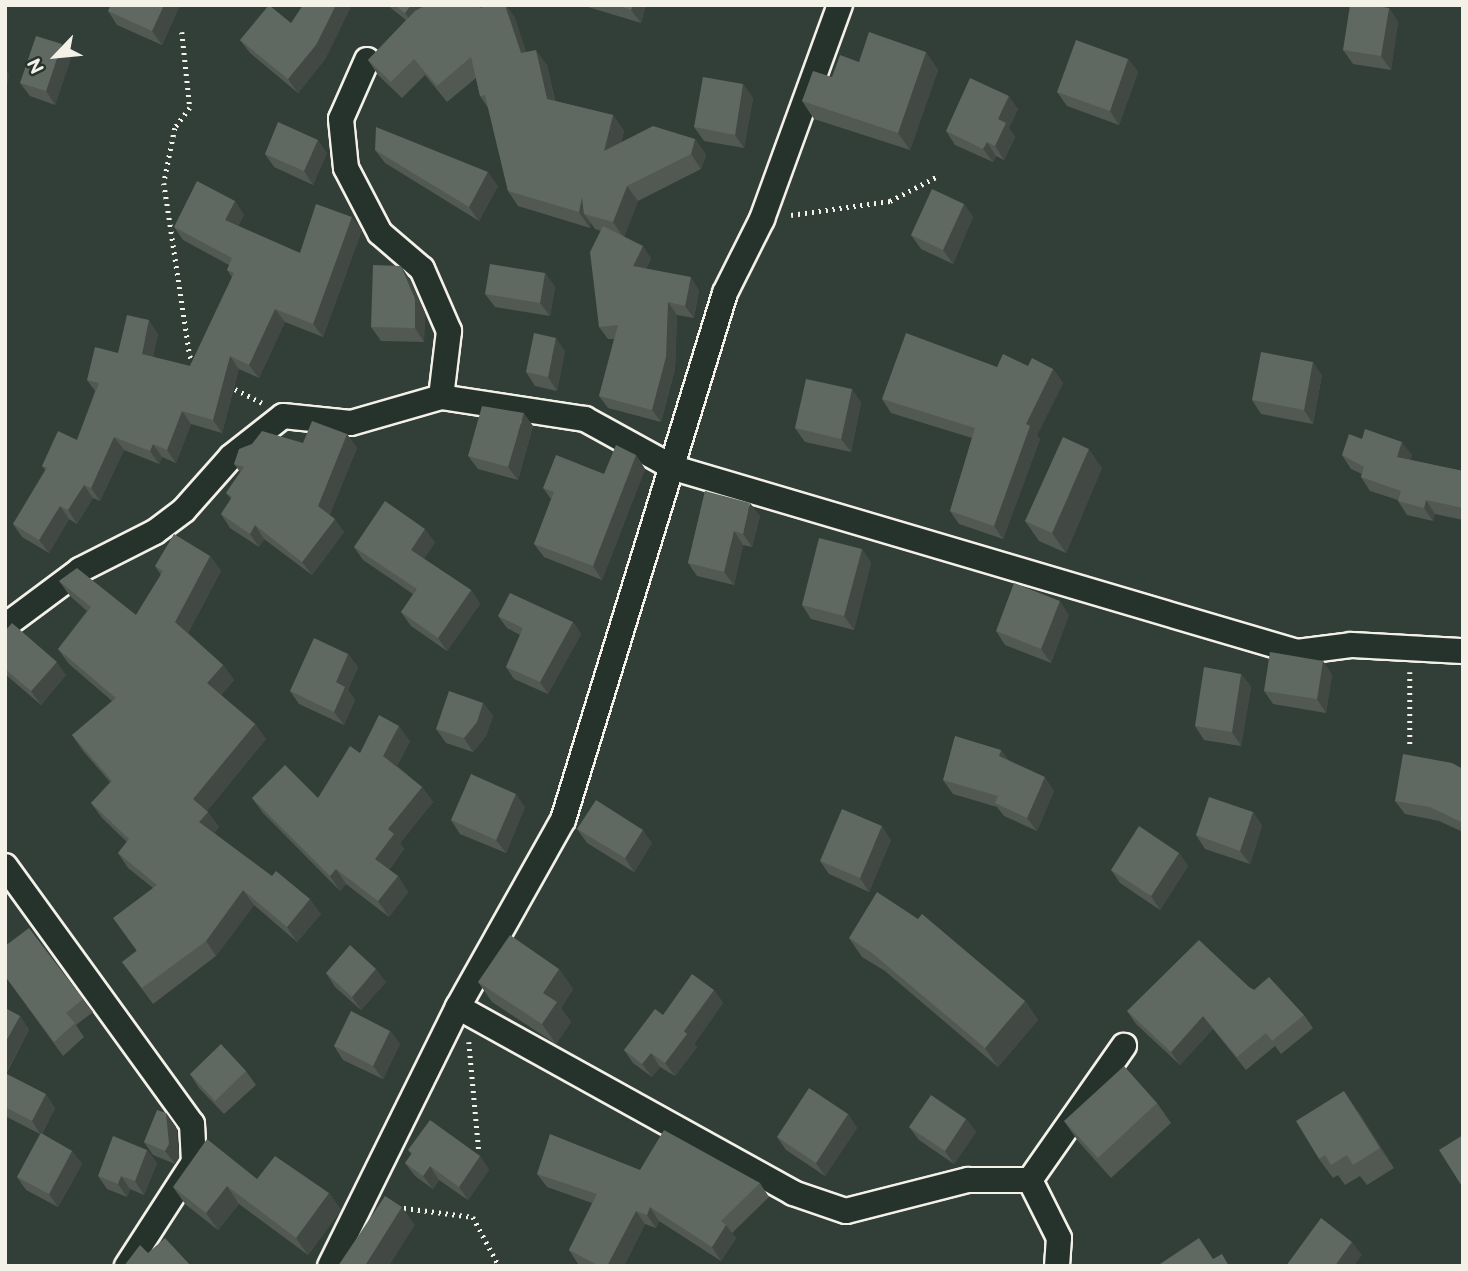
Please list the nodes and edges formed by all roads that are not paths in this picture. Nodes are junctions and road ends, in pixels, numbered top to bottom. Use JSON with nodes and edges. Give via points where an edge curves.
{"nodes":[{"id":1,"x":840,"y":5,"type":"edge"},
{"id":2,"x":367,"y":60,"type":"edge"},
{"id":3,"x":441,"y":397,"type":"junction"},
{"id":4,"x":674,"y":468,"type":"junction"},
{"id":5,"x":5,"y":626,"type":"edge"},
{"id":6,"x":1463,"y":651,"type":"edge"},
{"id":7,"x":5,"y":866,"type":"edge"},
{"id":8,"x":458,"y":1007,"type":"junction"},
{"id":9,"x":1124,"y":1046,"type":"dead end"},
{"id":10,"x":1030,"y":1180,"type":"junction"},
{"id":11,"x":127,"y":1266,"type":"edge"},
{"id":12,"x":330,"y":1266,"type":"edge"},
{"id":13,"x":1057,"y":1266,"type":"edge"}],
"edges":[{"from":1,"to":4,"type":"street","via":[[762,219],[725,293]]},
{"from":2,"to":3,"type":"street","via":[[341,120],[346,169],[380,233],[422,270],[449,331]]},
{"from":3,"to":4,"type":"street","via":[[585,419]]},
{"from":3,"to":5,"type":"street","via":[[351,423],[283,416],[231,457],[184,510],[155,532],[80,570]]},
{"from":4,"to":6,"type":"street","via":[[1297,652],[1352,645]]},
{"from":4,"to":8,"type":"street","via":[[609,661],[563,820]]},
{"from":7,"to":11,"type":"street","via":[[192,1124],[194,1162]]},
{"from":8,"to":10,"type":"street","via":[[793,1193],[846,1211],[968,1180]]},
{"from":8,"to":12,"type":"street"},
{"from":9,"to":10,"type":"street"},
{"from":10,"to":13,"type":"street","via":[[1059,1238]]}]}
